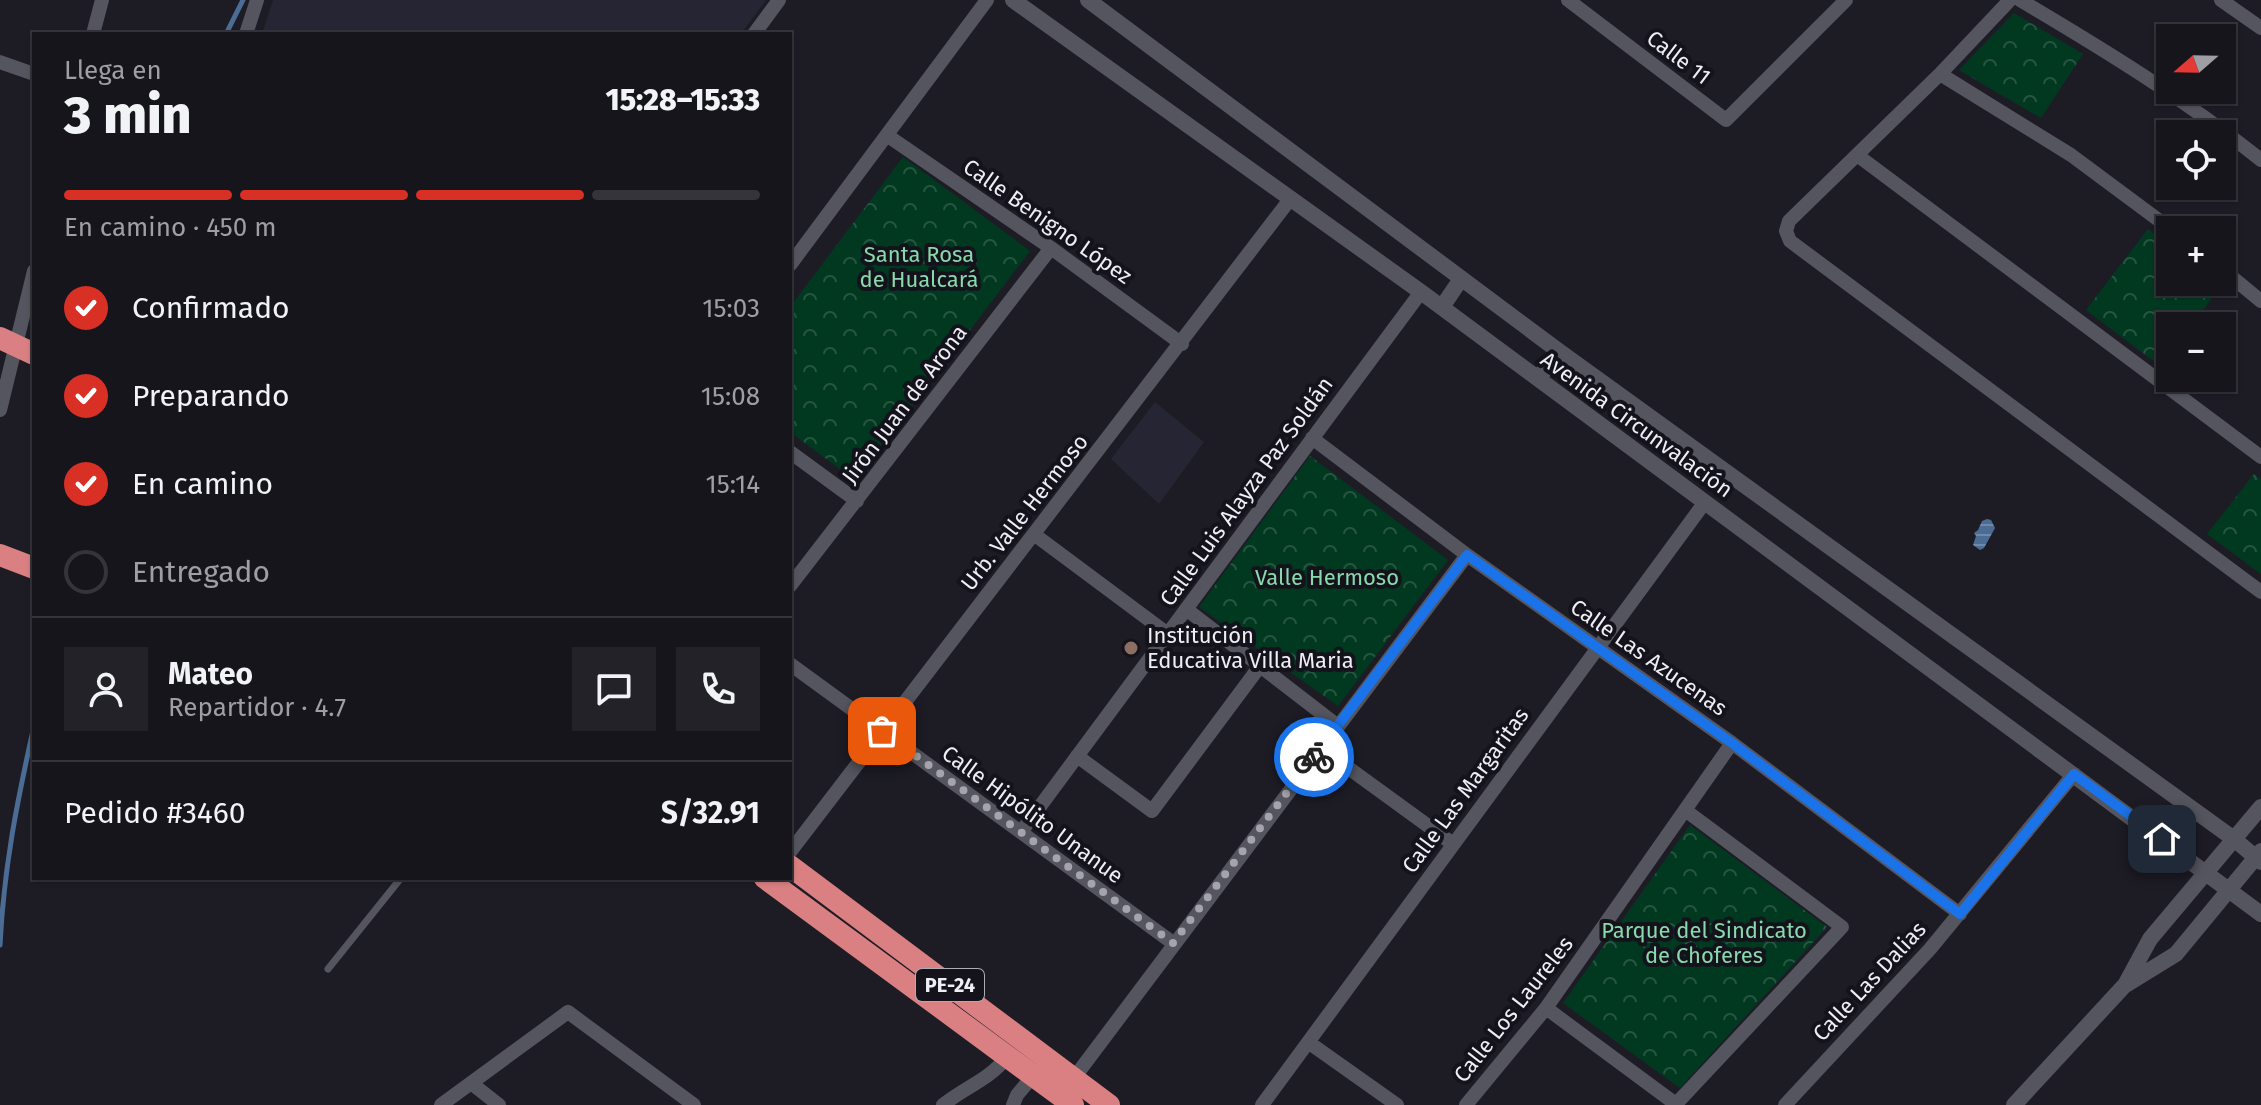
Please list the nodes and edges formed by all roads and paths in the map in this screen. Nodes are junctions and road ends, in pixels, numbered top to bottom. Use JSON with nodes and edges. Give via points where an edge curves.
{"nodes":[{"id":1,"x":102,"y":0,"type":"edge"},
{"id":2,"x":257,"y":0,"type":"edge"},
{"id":3,"x":779,"y":0,"type":"edge"},
{"id":4,"x":987,"y":0,"type":"edge"},
{"id":5,"x":1013,"y":0,"type":"edge"},
{"id":6,"x":1088,"y":0,"type":"edge"},
{"id":7,"x":1568,"y":0,"type":"edge"},
{"id":8,"x":1846,"y":0,"type":"edge"},
{"id":9,"x":2010,"y":0,"type":"edge"},
{"id":10,"x":2020,"y":0,"type":"edge"},
{"id":11,"x":2221,"y":0,"type":"edge"},
{"id":12,"x":2261,"y":28,"type":"edge"},
{"id":13,"x":94,"y":32,"type":"edge"},
{"id":14,"x":247,"y":32,"type":"edge"},
{"id":15,"x":755,"y":32,"type":"edge"},
{"id":16,"x":0,"y":62,"type":"edge"},
{"id":17,"x":32,"y":73,"type":"edge"},
{"id":18,"x":1940,"y":74,"type":"junction"},
{"id":19,"x":888,"y":136,"type":"junction"},
{"id":20,"x":1857,"y":155,"type":"junction"},
{"id":21,"x":2261,"y":160,"type":"edge"},
{"id":22,"x":1291,"y":198,"type":"junction"},
{"id":23,"x":2156,"y":218,"type":"edge"},
{"id":24,"x":1051,"y":248,"type":"junction"},
{"id":25,"x":792,"y":262,"type":"edge"},
{"id":26,"x":1461,"y":279,"type":"junction"},
{"id":27,"x":32,"y":280,"type":"edge"},
{"id":28,"x":2236,"y":280,"type":"edge"},
{"id":29,"x":1421,"y":292,"type":"junction"},
{"id":30,"x":2261,"y":301,"type":"edge"},
{"id":31,"x":1442,"y":307,"type":"junction"},
{"id":32,"x":1182,"y":344,"type":"junction"},
{"id":33,"x":17,"y":345,"type":"edge"},
{"id":34,"x":1560,"y":352,"type":"junction"},
{"id":35,"x":1538,"y":378,"type":"junction"},
{"id":36,"x":0,"y":410,"type":"edge"},
{"id":37,"x":1312,"y":438,"type":"junction"},
{"id":38,"x":792,"y":453,"type":"edge"},
{"id":39,"x":2261,"y":457,"type":"edge"},
{"id":40,"x":857,"y":501,"type":"junction"},
{"id":41,"x":1705,"y":502,"type":"junction"},
{"id":42,"x":1035,"y":535,"type":"junction"},
{"id":43,"x":0,"y":555,"type":"edge"},
{"id":44,"x":1467,"y":555,"type":"junction"},
{"id":45,"x":32,"y":567,"type":"edge"},
{"id":46,"x":792,"y":583,"type":"edge"},
{"id":47,"x":2261,"y":592,"type":"edge"},
{"id":48,"x":1186,"y":609,"type":"junction"},
{"id":49,"x":1168,"y":634,"type":"junction"},
{"id":50,"x":1598,"y":648,"type":"junction"},
{"id":51,"x":792,"y":665,"type":"edge"},
{"id":52,"x":1260,"y":666,"type":"junction"},
{"id":53,"x":1338,"y":726,"type":"junction"},
{"id":54,"x":882,"y":731,"type":"junction"},
{"id":55,"x":1732,"y":743,"type":"junction"},
{"id":56,"x":1321,"y":748,"type":"junction"},
{"id":57,"x":1077,"y":756,"type":"junction"},
{"id":58,"x":2074,"y":774,"type":"junction"},
{"id":59,"x":2261,"y":807,"type":"edge"},
{"id":60,"x":1685,"y":810,"type":"junction"},
{"id":61,"x":1021,"y":832,"type":"junction"},
{"id":62,"x":2234,"y":839,"type":"junction"},
{"id":63,"x":1453,"y":844,"type":"junction"},
{"id":64,"x":792,"y":849,"type":"edge"},
{"id":65,"x":2259,"y":857,"type":"edge"},
{"id":66,"x":792,"y":867,"type":"edge"},
{"id":67,"x":2206,"y":872,"type":"junction"},
{"id":68,"x":399,"y":880,"type":"edge"},
{"id":69,"x":769,"y":880,"type":"edge"},
{"id":70,"x":2230,"y":890,"type":"junction"},
{"id":71,"x":1960,"y":914,"type":"junction"},
{"id":72,"x":2261,"y":914,"type":"edge"},
{"id":73,"x":1173,"y":943,"type":"junction"},
{"id":74,"x":328,"y":969,"type":"dead end"},
{"id":75,"x":2124,"y":986,"type":"junction"},
{"id":76,"x":1546,"y":1008,"type":"junction"},
{"id":77,"x":1308,"y":1042,"type":"junction"},
{"id":78,"x":1007,"y":1057,"type":"junction"},
{"id":79,"x":1033,"y":1076,"type":"junction"},
{"id":80,"x":1074,"y":1078,"type":"junction"},
{"id":81,"x":471,"y":1083,"type":"junction"},
{"id":82,"x":441,"y":1105,"type":"edge"},
{"id":83,"x":499,"y":1105,"type":"edge"},
{"id":84,"x":694,"y":1105,"type":"edge"},
{"id":85,"x":943,"y":1105,"type":"edge"},
{"id":86,"x":1013,"y":1105,"type":"edge"},
{"id":87,"x":1073,"y":1105,"type":"edge"},
{"id":88,"x":1109,"y":1105,"type":"edge"},
{"id":89,"x":1262,"y":1105,"type":"edge"},
{"id":90,"x":1397,"y":1105,"type":"edge"},
{"id":91,"x":1466,"y":1105,"type":"edge"},
{"id":92,"x":1677,"y":1105,"type":"edge"},
{"id":93,"x":1785,"y":1105,"type":"edge"},
{"id":94,"x":2014,"y":1105,"type":"edge"}],
"edges":[{"from":1,"to":13,"type":"street"},
{"from":2,"to":14,"type":"street"},
{"from":3,"to":15,"type":"street"},
{"from":4,"to":19,"type":"street"},
{"from":5,"to":22,"type":"street","name":"Avenida Circunvalación"},
{"from":6,"to":26,"type":"street","name":"Avenida Circunvalación"},
{"from":7,"to":8,"type":"street","name":"Calle 11","via":[[1726,120]]},
{"from":9,"to":18,"type":"street"},
{"from":10,"to":21,"type":"street","via":[[2224,130]]},
{"from":11,"to":12,"type":"street"},
{"from":16,"to":17,"type":"street"},
{"from":18,"to":20,"type":"street"},
{"from":18,"to":23,"type":"street","via":[[2071,155]]},
{"from":19,"to":24,"type":"street","name":"Calle Benigno López"},
{"from":19,"to":25,"type":"street"},
{"from":20,"to":39,"type":"street"},
{"from":20,"to":47,"type":"street","via":[[1789,221],[1790,241]]},
{"from":22,"to":29,"type":"street","name":"Avenida Circunvalación"},
{"from":22,"to":32,"type":"street","name":"Urb. Valle Hermoso"},
{"from":24,"to":32,"type":"street","name":"Calle Benigno López"},
{"from":24,"to":40,"type":"street","name":"Jirón Juan de Arona"},
{"from":26,"to":31,"type":"street"},
{"from":26,"to":34,"type":"street","name":"Avenida Circunvalación"},
{"from":27,"to":33,"type":"street"},
{"from":28,"to":30,"type":"street"},
{"from":29,"to":31,"type":"street","name":"Avenida Circunvalación"},
{"from":29,"to":37,"type":"street","name":"Calle Luis Alayza Paz Soldán"},
{"from":31,"to":35,"type":"street","name":"Avenida Circunvalación"},
{"from":32,"to":42,"type":"street","name":"Urb. Valle Hermoso"},
{"from":33,"to":36,"type":"street"},
{"from":34,"to":35,"type":"street"},
{"from":34,"to":62,"type":"street","name":"Avenida Circunvalación"},
{"from":35,"to":41,"type":"street","name":"Avenida Circunvalación"},
{"from":37,"to":44,"type":"street","name":"Calle Las Azucenas"},
{"from":37,"to":48,"type":"street","name":"Calle Luis Alayza Paz Soldán"},
{"from":38,"to":40,"type":"street"},
{"from":40,"to":46,"type":"street","name":"Jirón Juan de Arona"},
{"from":41,"to":50,"type":"street","name":"Calle Las Margaritas"},
{"from":41,"to":58,"type":"street","name":"Avenida Circunvalación"},
{"from":42,"to":49,"type":"street"},
{"from":42,"to":54,"type":"street","name":"Urb. Valle Hermoso"},
{"from":43,"to":45,"type":"highway"},
{"from":44,"to":50,"type":"street","name":"Calle Las Azucenas"},
{"from":44,"to":53,"type":"street"},
{"from":48,"to":49,"type":"street","name":"Calle Luis Alayza Paz Soldán"},
{"from":48,"to":52,"type":"street"},
{"from":49,"to":57,"type":"street","name":"Calle Luis Alayza Paz Soldán"},
{"from":50,"to":55,"type":"street","name":"Calle Las Azucenas"},
{"from":50,"to":63,"type":"street","name":"Calle Las Margaritas"},
{"from":51,"to":54,"type":"street","name":"Calle Hipólito Unanue"},
{"from":52,"to":53,"type":"street"},
{"from":52,"to":57,"type":"street","via":[[1152,811]]},
{"from":53,"to":56,"type":"street"},
{"from":54,"to":61,"type":"street","name":"Calle Hipólito Unanue"},
{"from":54,"to":64,"type":"street","name":"Urb. Valle Hermoso"},
{"from":55,"to":60,"type":"street","name":"Calle Los Laureles"},
{"from":55,"to":71,"type":"street","name":"Calle Las Azucenas"},
{"from":56,"to":63,"type":"street"},
{"from":56,"to":73,"type":"street"},
{"from":57,"to":61,"type":"street","name":"Calle Luis Alayza Paz Soldán"},
{"from":58,"to":67,"type":"street","name":"Avenida Circunvalación"},
{"from":58,"to":71,"type":"street","name":"Calle Las Dalias"},
{"from":59,"to":62,"type":"street"},
{"from":60,"to":76,"type":"street","name":"Calle Los Laureles"},
{"from":60,"to":92,"type":"street","via":[[1842,927]]},
{"from":61,"to":73,"type":"street","name":"Calle Hipólito Unanue"},
{"from":62,"to":65,"type":"street","name":"Avenida Circunvalación"},
{"from":62,"to":67,"type":"street"},
{"from":63,"to":77,"type":"street","name":"Calle Las Margaritas"},
{"from":65,"to":70,"type":"street"},
{"from":66,"to":80,"type":"highway","number":"PE-24"},
{"from":67,"to":70,"type":"street","name":"Avenida Circunvalación"},
{"from":67,"to":75,"type":"street","via":[[2150,939]]},
{"from":68,"to":74,"type":"lane"},
{"from":69,"to":78,"type":"highway","number":"PE-24"},
{"from":70,"to":72,"type":"street","name":"Avenida Circunvalación"},
{"from":70,"to":75,"type":"street","via":[[2176,954]]},
{"from":71,"to":93,"type":"street","name":"Calle Las Dalias"},
{"from":73,"to":80,"type":"street"},
{"from":75,"to":94,"type":"street"},
{"from":76,"to":91,"type":"street","name":"Calle Los Laureles"},
{"from":76,"to":92,"type":"street"},
{"from":77,"to":89,"type":"street","name":"Calle Las Margaritas"},
{"from":77,"to":90,"type":"street"},
{"from":78,"to":79,"type":"highway","number":"PE-24"},
{"from":78,"to":85,"type":"street","via":[[982,1082]]},
{"from":79,"to":86,"type":"street"},
{"from":79,"to":87,"type":"highway","number":"PE-24"},
{"from":80,"to":88,"type":"highway","number":"PE-24"},
{"from":81,"to":82,"type":"street"},
{"from":81,"to":83,"type":"street"},
{"from":81,"to":84,"type":"street","via":[[568,1012]]}]}
